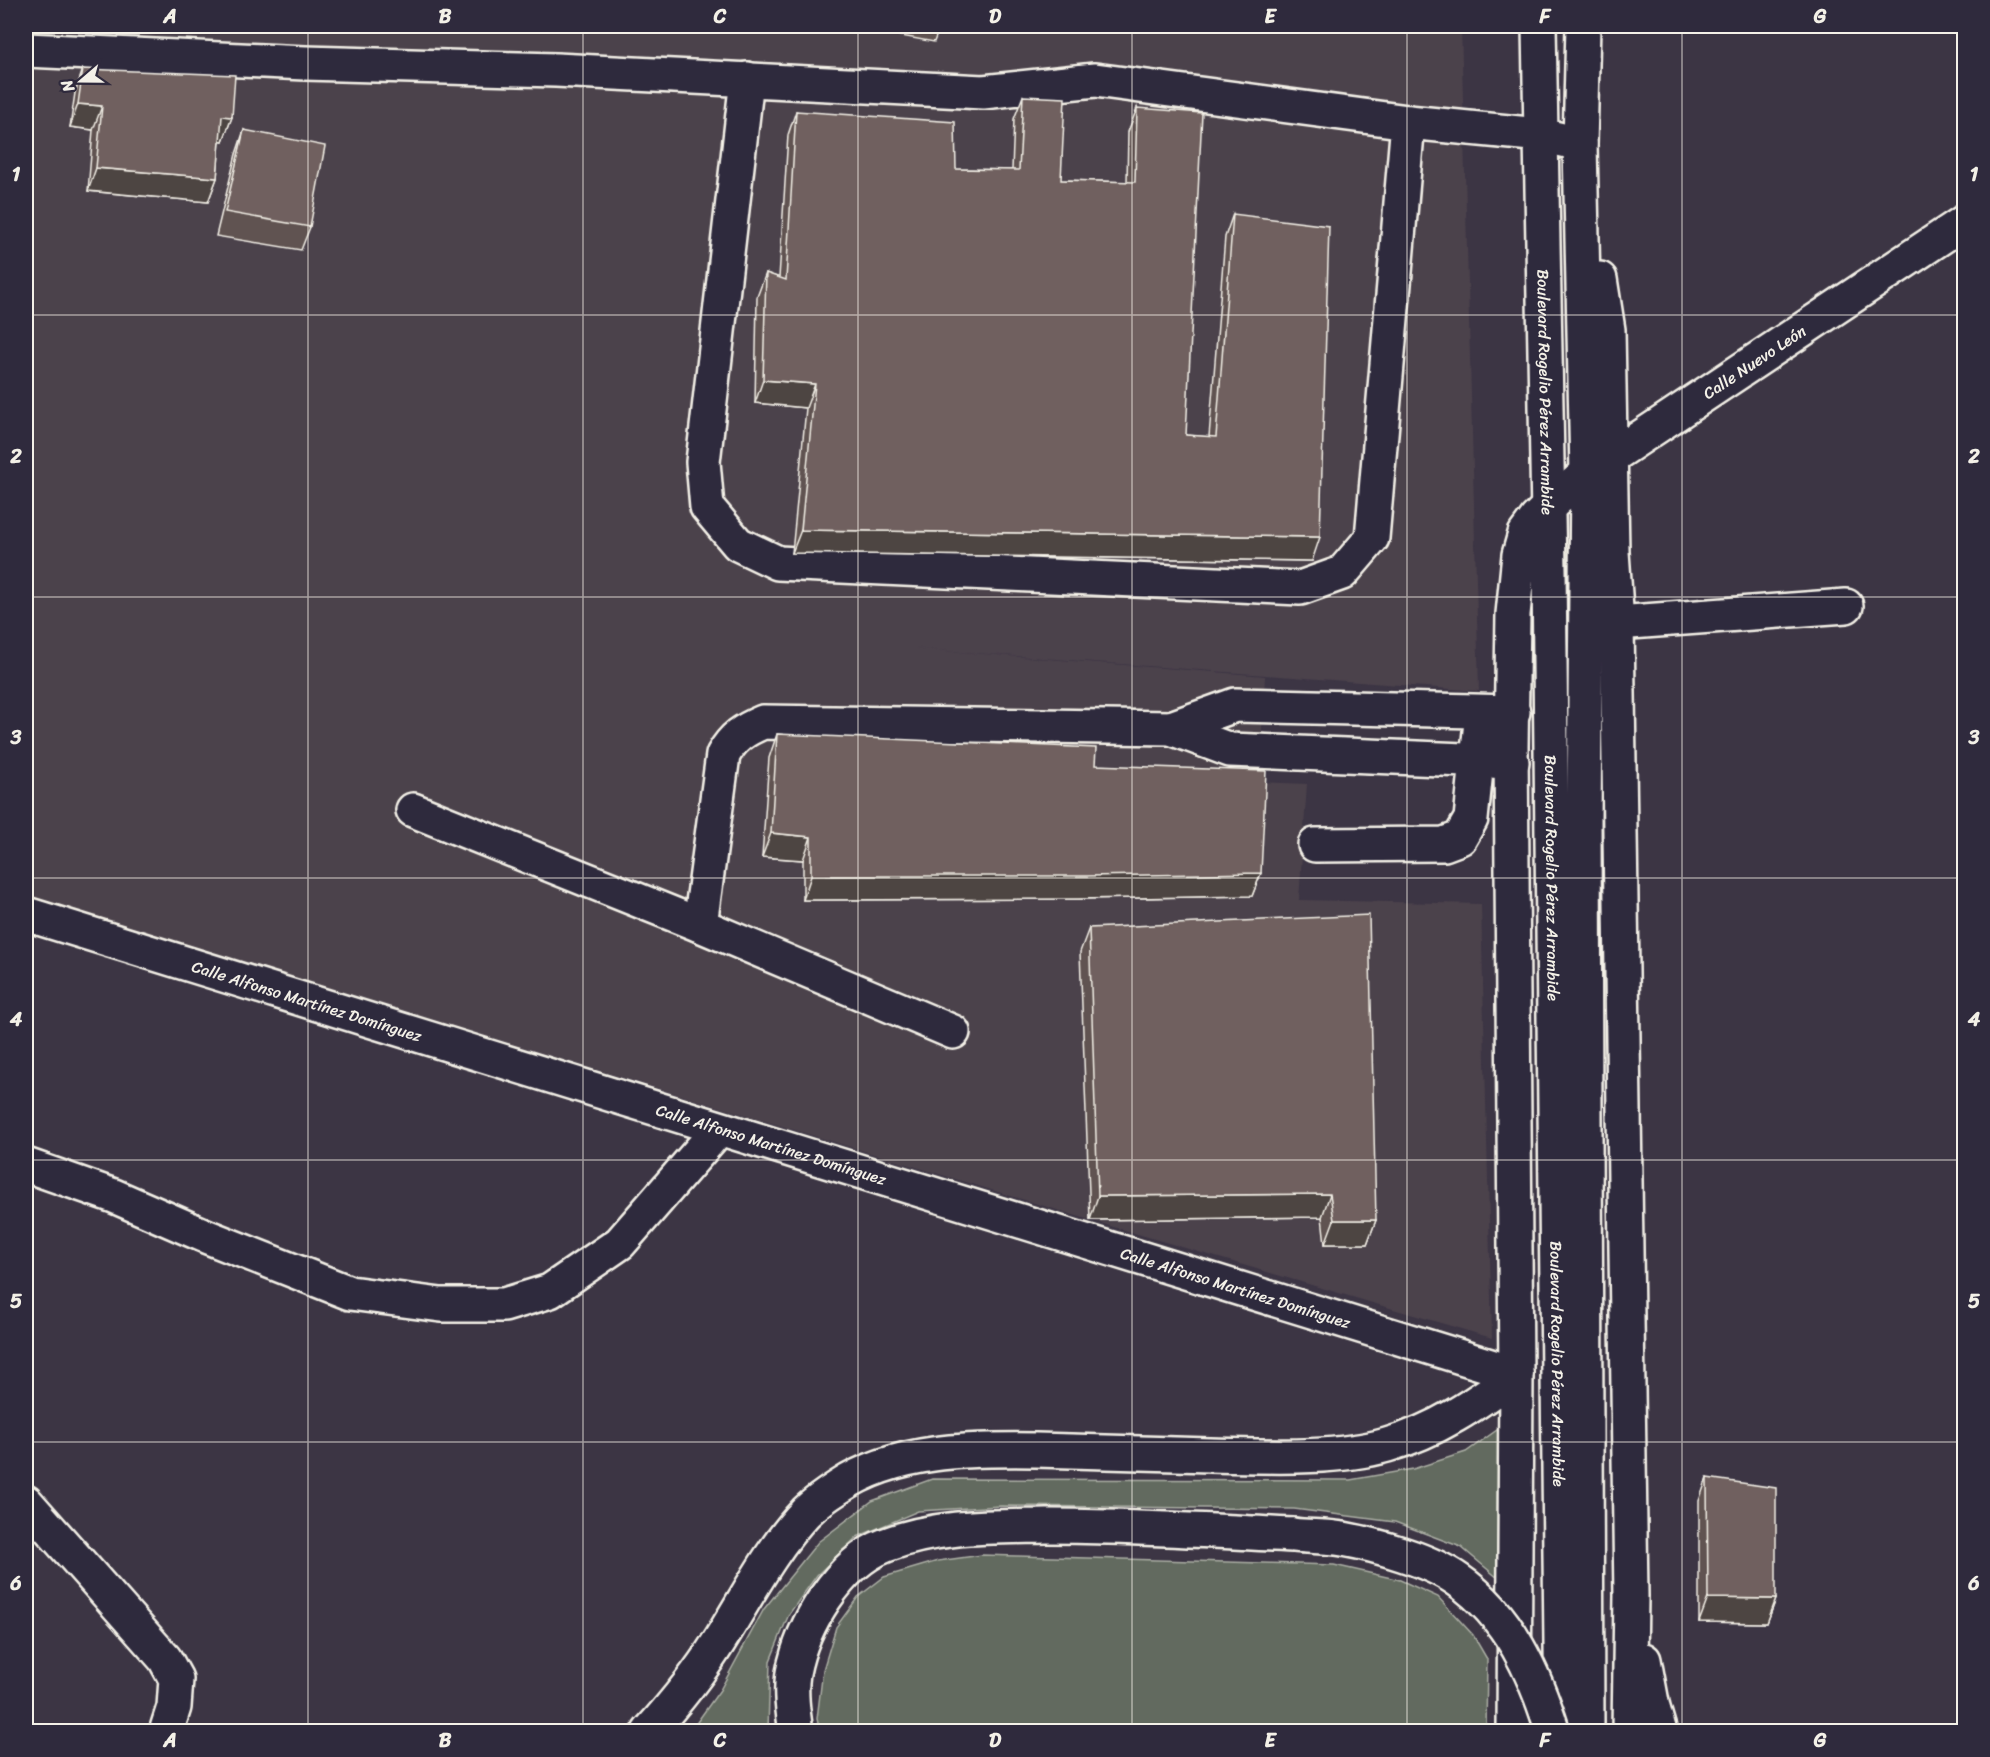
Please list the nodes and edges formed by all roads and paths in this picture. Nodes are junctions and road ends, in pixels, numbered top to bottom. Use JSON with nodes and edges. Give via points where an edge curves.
{"nodes":[{"id":1,"x":48,"y":26,"type":"edge"},
{"id":2,"x":1539,"y":26,"type":"edge"},
{"id":3,"x":1583,"y":26,"type":"edge"},
{"id":4,"x":26,"y":50,"type":"edge"},
{"id":5,"x":79,"y":52,"type":"junction"},
{"id":6,"x":747,"y":79,"type":"junction"},
{"id":7,"x":1407,"y":122,"type":"junction"},
{"id":8,"x":1541,"y":135,"type":"junction"},
{"id":9,"x":1580,"y":144,"type":"junction"},
{"id":10,"x":1965,"y":222,"type":"edge"},
{"id":11,"x":1599,"y":465,"type":"junction"},
{"id":12,"x":1547,"y":508,"type":"junction"},
{"id":13,"x":1846,"y":606,"type":"dead end"},
{"id":14,"x":1617,"y":623,"type":"junction"},
{"id":15,"x":1497,"y":712,"type":"junction"},
{"id":16,"x":1171,"y":728,"type":"junction"},
{"id":17,"x":1478,"y":760,"type":"junction"},
{"id":18,"x":1512,"y":762,"type":"junction"},
{"id":19,"x":413,"y":810,"type":"dead end"},
{"id":20,"x":1316,"y":844,"type":"dead end"},
{"id":21,"x":26,"y":914,"type":"edge"},
{"id":22,"x":700,"y":926,"type":"junction"},
{"id":23,"x":953,"y":1032,"type":"dead end"},
{"id":24,"x":719,"y":1129,"type":"junction"},
{"id":25,"x":26,"y":1165,"type":"edge"},
{"id":26,"x":1516,"y":1374,"type":"junction"},
{"id":27,"x":26,"y":1503,"type":"edge"},
{"id":28,"x":1631,"y":1596,"type":"junction"},
{"id":29,"x":166,"y":1731,"type":"edge"},
{"id":30,"x":650,"y":1731,"type":"edge"},
{"id":31,"x":796,"y":1731,"type":"edge"},
{"id":32,"x":1514,"y":1731,"type":"edge"},
{"id":33,"x":1553,"y":1731,"type":"edge"},
{"id":34,"x":1562,"y":1731,"type":"edge"},
{"id":35,"x":1587,"y":1731,"type":"edge"},
{"id":36,"x":1629,"y":1731,"type":"edge"},
{"id":37,"x":1660,"y":1731,"type":"edge"}],
"edges":[{"from":1,"to":5,"type":"main road","via":[[68,48]]},
{"from":2,"to":8,"type":"main road","name":"Boulevard Rogelio Pérez Arrambide"},
{"from":3,"to":9,"type":"main road","name":"Boulevard Rogelio Pérez Arrambide"},
{"from":4,"to":5,"type":"main road"},
{"from":5,"to":6,"type":"main road"},
{"from":6,"to":7,"type":"main road","via":[[984,92],[1095,80]]},
{"from":6,"to":7,"type":"main road","via":[[702,462],[708,507],[738,544],[778,563],[1300,588],[1342,573],[1372,538]]},
{"from":7,"to":8,"type":"main road"},
{"from":8,"to":9,"type":"main road"},
{"from":8,"to":12,"type":"main road","name":"Boulevard Rogelio Pérez Arrambide"},
{"from":9,"to":11,"type":"main road","name":"Boulevard Rogelio Pérez Arrambide"},
{"from":10,"to":11,"type":"main road","name":"Calle Nuevo León"},
{"from":11,"to":12,"type":"main road","name":"Calle Nuevo León"},
{"from":11,"to":14,"type":"main road","via":[[1612,552]]},
{"from":11,"to":35,"type":"main road","name":"Boulevard Rogelio Pérez Arrambide","via":[[1586,573]]},
{"from":12,"to":15,"type":"main road","name":"Calle Nuevo León","via":[[1525,534],[1519,555]]},
{"from":12,"to":34,"type":"main road","name":"Boulevard Rogelio Pérez Arrambide"},
{"from":13,"to":14,"type":"main road"},
{"from":14,"to":28,"type":"main road"},
{"from":15,"to":16,"type":"main road","via":[[1235,705]]},
{"from":15,"to":17,"type":"main road"},
{"from":15,"to":18,"type":"main road"},
{"from":16,"to":17,"type":"main road","via":[[1230,750]]},
{"from":16,"to":22,"type":"main road","via":[[763,722],[745,729],[723,755]]},
{"from":17,"to":18,"type":"main road"},
{"from":17,"to":20,"type":"main road","via":[[1471,819],[1460,838],[1444,844]]},
{"from":18,"to":26,"type":"main road"},
{"from":19,"to":22,"type":"main road"},
{"from":21,"to":24,"type":"main road","name":"Calle Alfonso Martínez Domínguez"},
{"from":22,"to":23,"type":"main road"},
{"from":24,"to":25,"type":"main road","via":[[620,1244],[550,1291],[504,1305],[441,1305],[350,1293],[208,1238],[114,1196]]},
{"from":24,"to":26,"type":"main road","name":"Calle Alfonso Martínez Domínguez"},
{"from":26,"to":30,"type":"main road","via":[[1456,1416],[1408,1438],[1361,1450],[1291,1457],[995,1450],[900,1460],[841,1486],[808,1510],[785,1537],[680,1697]]},
{"from":26,"to":32,"type":"main road"},
{"from":27,"to":29,"type":"main road","via":[[165,1659],[176,1679],[174,1707]]},
{"from":28,"to":36,"type":"main road"},
{"from":28,"to":37,"type":"main road"},
{"from":31,"to":33,"type":"main road","bridge":true,"via":[[793,1673],[806,1630],[823,1599],[851,1567],[884,1546],[920,1534],[957,1529],[1129,1526],[1342,1539],[1424,1562],[1457,1579],[1503,1623],[1520,1650]]}]}
